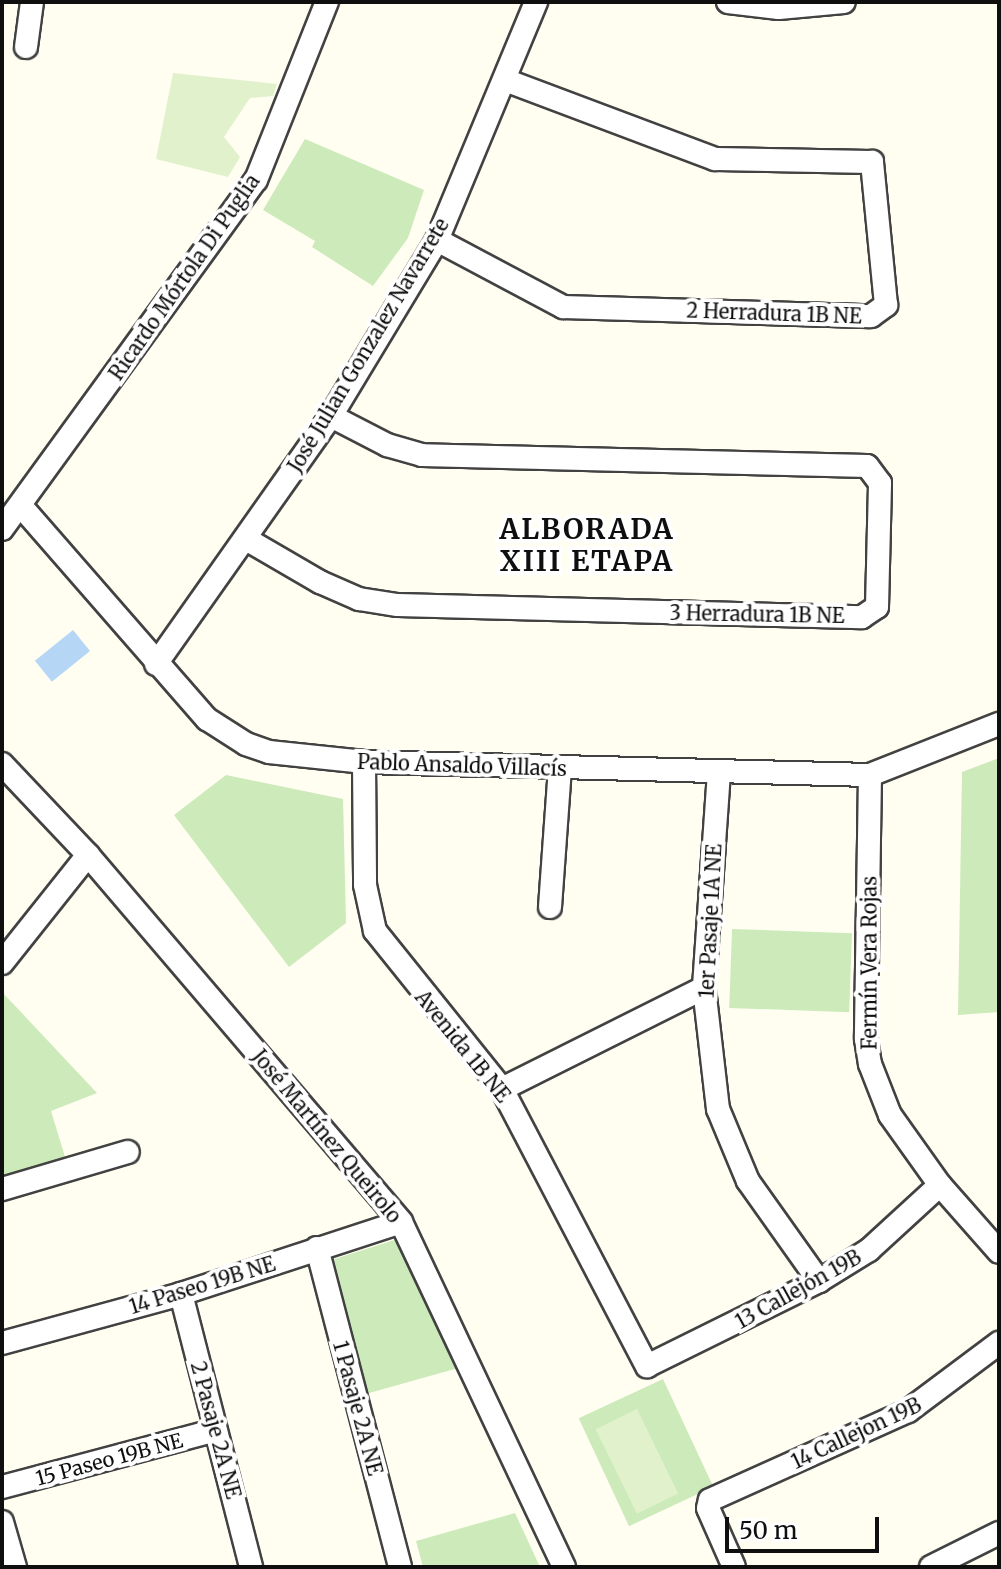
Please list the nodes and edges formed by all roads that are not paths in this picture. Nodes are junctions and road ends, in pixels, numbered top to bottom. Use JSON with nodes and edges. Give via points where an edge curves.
{"nodes":[{"id":1,"x":32,"y":2,"type":"edge"},
{"id":2,"x":327,"y":2,"type":"edge"},
{"id":3,"x":536,"y":2,"type":"edge"},
{"id":4,"x":728,"y":2,"type":"edge"},
{"id":5,"x":844,"y":2,"type":"edge"},
{"id":6,"x":26,"y":47,"type":"dead end"},
{"id":7,"x":505,"y":80,"type":"junction"},
{"id":8,"x":437,"y":240,"type":"junction"},
{"id":9,"x":331,"y":416,"type":"junction"},
{"id":10,"x":21,"y":506,"type":"junction"},
{"id":11,"x":2,"y":529,"type":"edge"},
{"id":12,"x":246,"y":539,"type":"junction"},
{"id":13,"x":156,"y":664,"type":"junction"},
{"id":14,"x":999,"y":724,"type":"edge"},
{"id":15,"x":364,"y":762,"type":"junction"},
{"id":16,"x":2,"y":764,"type":"edge"},
{"id":17,"x":560,"y":768,"type":"junction"},
{"id":18,"x":719,"y":772,"type":"junction"},
{"id":19,"x":870,"y":775,"type":"junction"},
{"id":20,"x":88,"y":855,"type":"junction"},
{"id":21,"x":550,"y":907,"type":"dead end"},
{"id":22,"x":2,"y":963,"type":"edge"},
{"id":23,"x":704,"y":988,"type":"junction"},
{"id":24,"x":502,"y":1089,"type":"junction"},
{"id":25,"x":128,"y":1152,"type":"dead end"},
{"id":26,"x":940,"y":1185,"type":"junction"},
{"id":27,"x":2,"y":1189,"type":"edge"},
{"id":28,"x":401,"y":1222,"type":"junction"},
{"id":29,"x":317,"y":1248,"type":"junction"},
{"id":30,"x":999,"y":1252,"type":"edge"},
{"id":31,"x":819,"y":1281,"type":"junction"},
{"id":32,"x":181,"y":1294,"type":"junction"},
{"id":33,"x":2,"y":1343,"type":"edge"},
{"id":34,"x":999,"y":1343,"type":"edge"},
{"id":35,"x":642,"y":1361,"type":"joint"},
{"id":36,"x":216,"y":1430,"type":"junction"},
{"id":37,"x":2,"y":1487,"type":"edge"},
{"id":38,"x":2,"y":1522,"type":"edge"},
{"id":39,"x":999,"y":1533,"type":"edge"},
{"id":40,"x":15,"y":1567,"type":"edge"},
{"id":41,"x":251,"y":1567,"type":"edge"},
{"id":42,"x":400,"y":1567,"type":"edge"},
{"id":43,"x":564,"y":1567,"type":"edge"},
{"id":44,"x":734,"y":1567,"type":"edge"},
{"id":45,"x":931,"y":1567,"type":"edge"}],
"edges":[{"from":1,"to":6,"type":"street"},
{"from":2,"to":10,"type":"street","name":"Ricardo Mórtola Di Puglia","via":[[256,180]]},
{"from":3,"to":7,"type":"street","name":"José Julian Gonzalez Navarrete"},
{"from":4,"to":5,"type":"street","via":[[779,8]]},
{"from":7,"to":8,"type":"street","name":"José Julian Gonzalez Navarrete"},
{"from":7,"to":8,"type":"street","name":"2 Herradura 1B NE","via":[[715,159],[872,162],[886,305],[871,316],[563,307]]},
{"from":8,"to":9,"type":"street","name":"José Julian Gonzalez Navarrete"},
{"from":9,"to":12,"type":"street","name":"José Julian Gonzalez Navarrete"},
{"from":9,"to":12,"type":"street","name":"3 Herradura 1B NE","via":[[387,445],[422,455],[867,466],[880,483],[877,607],[862,617],[398,605],[359,599]]},
{"from":10,"to":11,"type":"street","name":"Ricardo Mórtola Di Puglia"},
{"from":10,"to":13,"type":"street","name":"Pablo Ansaldo Villacís"},
{"from":12,"to":13,"type":"street","name":"José Julian Gonzalez Navarrete"},
{"from":13,"to":15,"type":"street","name":"Pablo Ansaldo Villacís","via":[[207,719],[246,744],[295,757]]},
{"from":14,"to":19,"type":"street","name":"Pablo Ansaldo Villacís"},
{"from":15,"to":17,"type":"street","name":"Pablo Ansaldo Villacís"},
{"from":15,"to":24,"type":"street","name":"Avenida 1B NE","via":[[365,885],[375,931]]},
{"from":16,"to":20,"type":"street","name":"José Martínez Queirolo"},
{"from":17,"to":18,"type":"street","name":"Pablo Ansaldo Villacís"},
{"from":17,"to":21,"type":"street"},
{"from":18,"to":19,"type":"street","name":"Pablo Ansaldo Villacís"},
{"from":18,"to":23,"type":"street","name":"1er Pasaje 1A NE"},
{"from":19,"to":26,"type":"street","name":"Fermín Vera Rojas","via":[[870,1064],[890,1115]]},
{"from":20,"to":22,"type":"street"},
{"from":20,"to":28,"type":"street","name":"José Martínez Queirolo"},
{"from":23,"to":24,"type":"street"},
{"from":23,"to":31,"type":"street","name":"1er Pasaje 1A NE","via":[[726,1136],[748,1181]]},
{"from":24,"to":35,"type":"street","name":"Avenida 1B NE"},
{"from":25,"to":27,"type":"street"},
{"from":26,"to":30,"type":"street","name":"Fermín Vera Rojas"},
{"from":26,"to":31,"type":"street","name":"13 Callejón 19B","via":[[869,1250]]},
{"from":28,"to":29,"type":"street","name":"14 Paseo 19B NE"},
{"from":28,"to":43,"type":"street","name":"José Martínez Queirolo"},
{"from":29,"to":32,"type":"street","name":"14 Paseo 19B NE"},
{"from":29,"to":42,"type":"street","name":"1 Pasaje 2A NE"},
{"from":31,"to":35,"type":"street","name":"13 Callejón 19B","via":[[653,1365]]},
{"from":32,"to":33,"type":"street","name":"14 Paseo 19B NE"},
{"from":32,"to":36,"type":"street","name":"2 Pasaje 2A NE"},
{"from":34,"to":44,"type":"street","name":"14 Callejon 19B","via":[[908,1411],[710,1500],[708,1508]]},
{"from":36,"to":37,"type":"street","name":"15 Paseo 19B NE"},
{"from":36,"to":41,"type":"street","name":"2 Pasaje 2A NE"},
{"from":38,"to":40,"type":"street"},
{"from":39,"to":45,"type":"street"}]}
